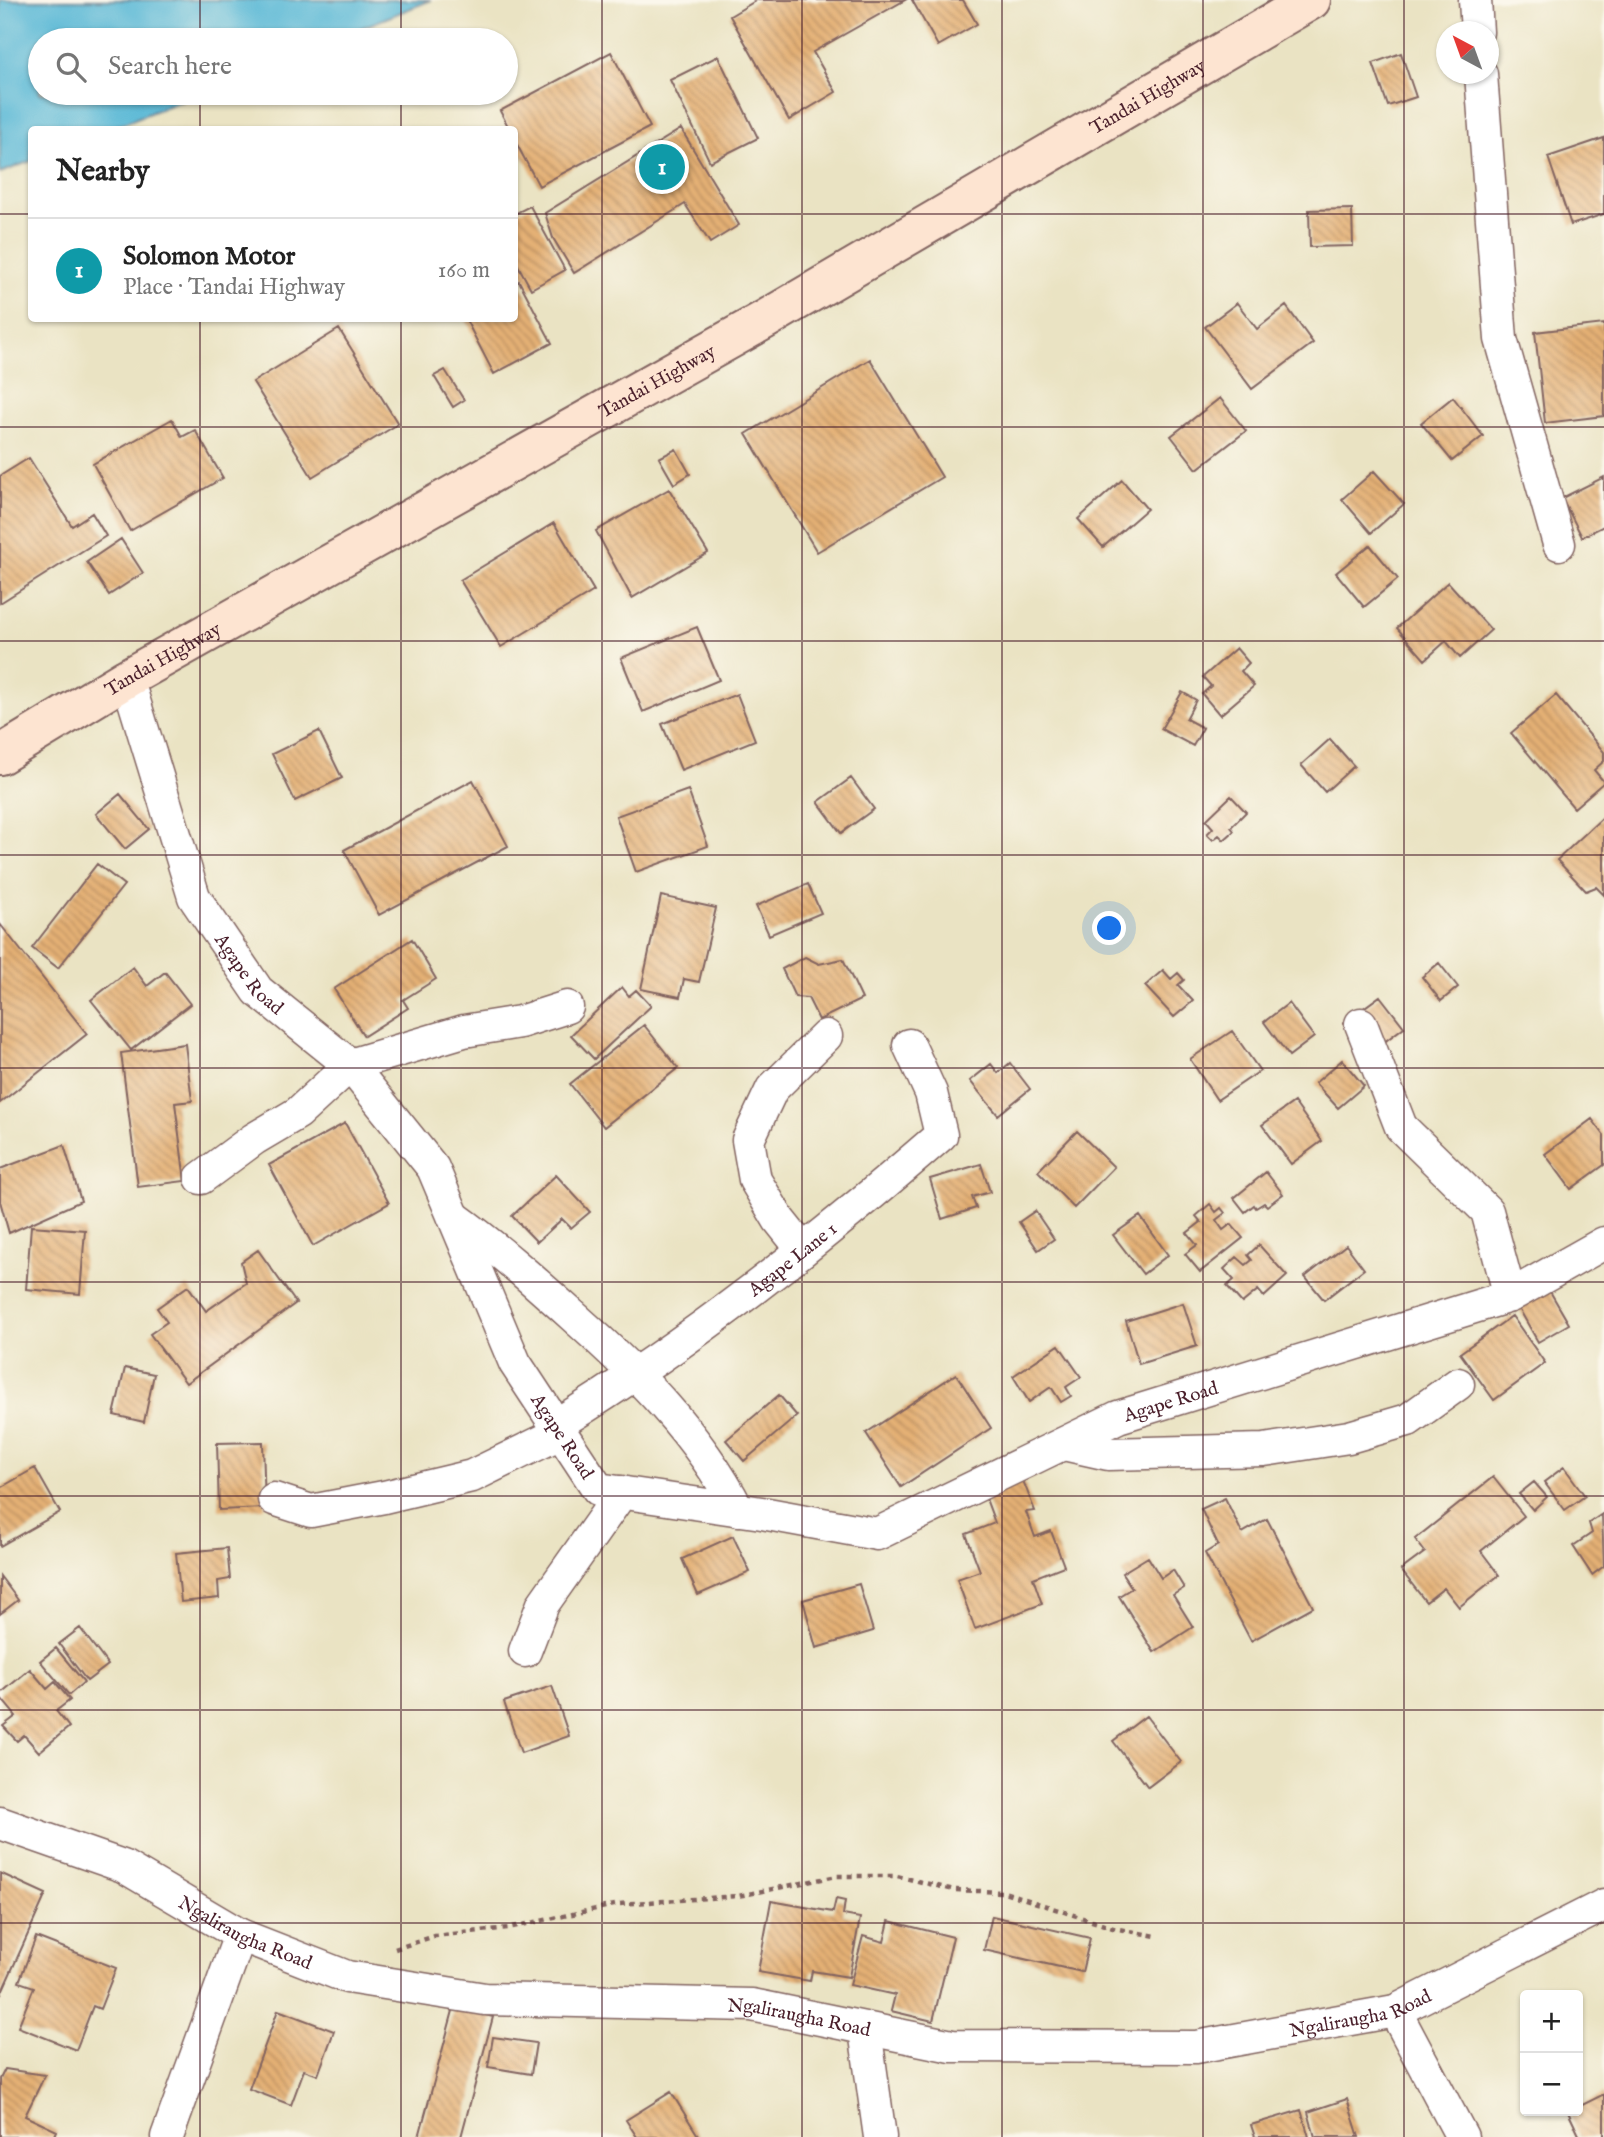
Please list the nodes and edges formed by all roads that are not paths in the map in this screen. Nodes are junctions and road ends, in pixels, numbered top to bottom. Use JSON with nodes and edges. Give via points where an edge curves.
{"nodes":[{"id":1,"x":1311,"y":0,"type":"edge"},
{"id":2,"x":1475,"y":0,"type":"edge"},
{"id":3,"x":1476,"y":21,"type":"edge"},
{"id":4,"x":1482,"y":84,"type":"edge"},
{"id":5,"x":1559,"y":544,"type":"dead end"},
{"id":6,"x":127,"y":678,"type":"junction"},
{"id":7,"x":0,"y":755,"type":"edge"},
{"id":8,"x":567,"y":1007,"type":"dead end"},
{"id":9,"x":1361,"y":1024,"type":"dead end"},
{"id":10,"x":826,"y":1036,"type":"dead end"},
{"id":11,"x":909,"y":1045,"type":"dead end"},
{"id":12,"x":350,"y":1065,"type":"junction"},
{"id":13,"x":201,"y":1178,"type":"dead end"},
{"id":14,"x":454,"y":1217,"type":"junction"},
{"id":15,"x":1604,"y":1243,"type":"edge"},
{"id":16,"x":803,"y":1250,"type":"junction"},
{"id":17,"x":1510,"y":1296,"type":"junction"},
{"id":18,"x":637,"y":1375,"type":"junction"},
{"id":19,"x":1458,"y":1384,"type":"dead end"},
{"id":20,"x":558,"y":1429,"type":"junction"},
{"id":21,"x":1063,"y":1444,"type":"junction"},
{"id":22,"x":622,"y":1492,"type":"junction"},
{"id":23,"x":274,"y":1499,"type":"dead end"},
{"id":24,"x":738,"y":1510,"type":"junction"},
{"id":25,"x":525,"y":1651,"type":"dead end"},
{"id":26,"x":0,"y":1823,"type":"edge"},
{"id":27,"x":1604,"y":1905,"type":"edge"},
{"id":28,"x":240,"y":1935,"type":"junction"},
{"id":29,"x":1395,"y":2011,"type":"junction"},
{"id":30,"x":865,"y":2030,"type":"junction"},
{"id":31,"x":167,"y":2137,"type":"edge"},
{"id":32,"x":880,"y":2137,"type":"edge"},
{"id":33,"x":1462,"y":2137,"type":"edge"}],
"edges":[{"from":1,"to":6,"type":"main road","name":"Tandai Highway","via":[[766,319]]},
{"from":2,"to":3,"type":"street"},
{"from":4,"to":5,"type":"street","via":[[1501,339]]},
{"from":6,"to":7,"type":"main road","name":"Tandai Highway"},
{"from":6,"to":12,"type":"street","name":"Agape Road","via":[[194,897],[258,991]]},
{"from":8,"to":12,"type":"street"},
{"from":9,"to":17,"type":"street","via":[[1401,1127],[1487,1211]]},
{"from":10,"to":16,"type":"street","via":[[772,1090],[748,1140],[755,1180]]},
{"from":11,"to":16,"type":"street","name":"Agape Lane 1","via":[[931,1093],[940,1135]]},
{"from":12,"to":13,"type":"street","via":[[298,1113]]},
{"from":12,"to":14,"type":"street","name":"Agape Road","via":[[433,1168]]},
{"from":14,"to":18,"type":"street","via":[[499,1249]]},
{"from":14,"to":20,"type":"street","name":"Agape Road","via":[[515,1363]]},
{"from":15,"to":17,"type":"street","name":"Agape Road"},
{"from":16,"to":18,"type":"street","name":"Agape Lane 1"},
{"from":17,"to":21,"type":"street","name":"Agape Road","via":[[1118,1417]]},
{"from":18,"to":20,"type":"street","name":"Agape Lane 1"},
{"from":18,"to":24,"type":"street","via":[[719,1473]]},
{"from":19,"to":21,"type":"street","via":[[1408,1420],[1349,1437],[1276,1448],[1108,1454]]},
{"from":20,"to":22,"type":"street","name":"Agape Road","via":[[598,1489]]},
{"from":20,"to":23,"type":"street","name":"Agape Lane 1","via":[[472,1476],[311,1511]]},
{"from":21,"to":24,"type":"street","name":"Agape Road","via":[[877,1534]]},
{"from":22,"to":24,"type":"street","name":"Agape Road"},
{"from":22,"to":25,"type":"street","via":[[543,1604]]},
{"from":26,"to":28,"type":"street","name":"Ngaliraugha Road","via":[[123,1866]]},
{"from":27,"to":29,"type":"street","name":"Ngaliraugha Road"},
{"from":28,"to":30,"type":"street","name":"Ngaliraugha Road","via":[[347,1977],[485,1999],[752,2005]]},
{"from":28,"to":31,"type":"street"},
{"from":29,"to":30,"type":"street","name":"Ngaliraugha Road","via":[[1196,2048],[952,2046]]},
{"from":29,"to":33,"type":"street"},
{"from":30,"to":32,"type":"street"}]}
